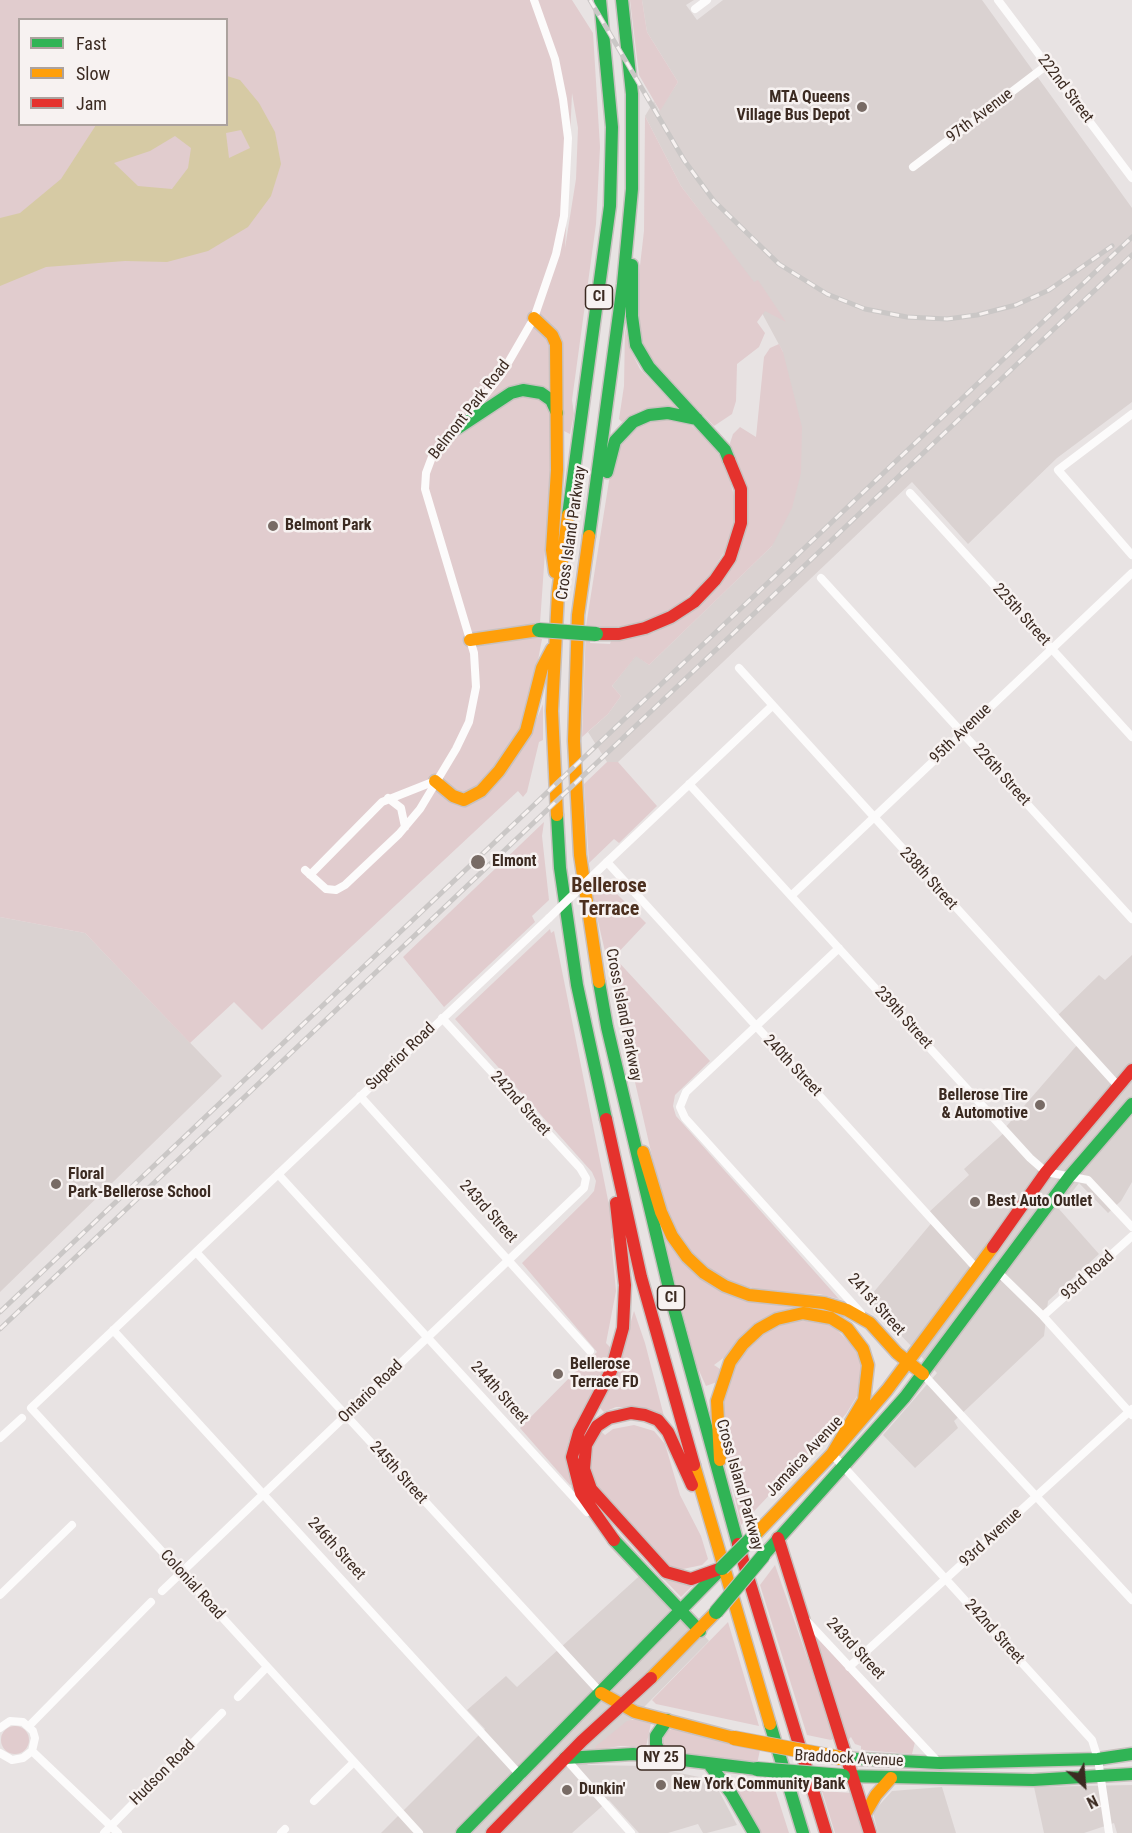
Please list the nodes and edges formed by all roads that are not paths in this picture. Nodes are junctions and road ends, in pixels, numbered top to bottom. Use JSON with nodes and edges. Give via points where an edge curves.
{"nodes":[{"id":1,"x":534,"y":0,"type":"edge"},
{"id":2,"x":600,"y":0,"type":"edge"},
{"id":3,"x":622,"y":0,"type":"edge"},
{"id":4,"x":707,"y":0,"type":"edge"},
{"id":5,"x":998,"y":0,"type":"edge"},
{"id":6,"x":695,"y":9,"type":"dead end"},
{"id":7,"x":1047,"y":65,"type":"junction"},
{"id":8,"x":912,"y":167,"type":"dead end"},
{"id":9,"x":1132,"y":178,"type":"edge"},
{"id":10,"x":630,"y":220,"type":"junction"},
{"id":11,"x":534,"y":318,"type":"junction"},
{"id":12,"x":1132,"y":414,"type":"edge"},
{"id":13,"x":558,"y":416,"type":"junction"},
{"id":14,"x":698,"y":420,"type":"junction"},
{"id":15,"x":458,"y":428,"type":"junction"},
{"id":16,"x":910,"y":493,"type":"dead end"},
{"id":17,"x":592,"y":508,"type":"junction"},
{"id":18,"x":1132,"y":555,"type":"edge"},
{"id":19,"x":1132,"y":573,"type":"edge"},
{"id":20,"x":821,"y":578,"type":"dead end"},
{"id":21,"x":558,"y":593,"type":"junction"},
{"id":22,"x":470,"y":640,"type":"junction"},
{"id":23,"x":556,"y":641,"type":"junction"},
{"id":24,"x":1051,"y":647,"type":"junction"},
{"id":25,"x":739,"y":668,"type":"dead end"},
{"id":26,"x":772,"y":706,"type":"junction"},
{"id":27,"x":962,"y":732,"type":"junction"},
{"id":28,"x":1132,"y":736,"type":"edge"},
{"id":29,"x":435,"y":781,"type":"junction"},
{"id":30,"x":689,"y":784,"type":"junction"},
{"id":31,"x":388,"y":798,"type":"junction"},
{"id":32,"x":873,"y":818,"type":"junction"},
{"id":33,"x":405,"y":827,"type":"junction"},
{"id":34,"x":607,"y":862,"type":"junction"},
{"id":35,"x":791,"y":896,"type":"junction"},
{"id":36,"x":1132,"y":919,"type":"edge"},
{"id":37,"x":839,"y":948,"type":"junction"},
{"id":38,"x":442,"y":1018,"type":"junction"},
{"id":39,"x":756,"y":1026,"type":"junction"},
{"id":40,"x":1132,"y":1070,"type":"edge"},
{"id":41,"x":1119,"y":1087,"type":"junction"},
{"id":42,"x":360,"y":1096,"type":"junction"},
{"id":43,"x":624,"y":1104,"type":"junction"},
{"id":44,"x":1132,"y":1104,"type":"edge"},
{"id":45,"x":610,"y":1141,"type":"junction"},
{"id":46,"x":1046,"y":1172,"type":"junction"},
{"id":47,"x":278,"y":1174,"type":"junction"},
{"id":48,"x":1069,"y":1177,"type":"junction"},
{"id":49,"x":580,"y":1192,"type":"joint"},
{"id":50,"x":1132,"y":1227,"type":"edge"},
{"id":51,"x":1132,"y":1236,"type":"edge"},
{"id":52,"x":196,"y":1252,"type":"junction"},
{"id":53,"x":509,"y":1260,"type":"junction"},
{"id":54,"x":977,"y":1269,"type":"junction"},
{"id":55,"x":998,"y":1272,"type":"junction"},
{"id":56,"x":1043,"y":1316,"type":"junction"},
{"id":57,"x":870,"y":1323,"type":"junction"},
{"id":58,"x":113,"y":1330,"type":"junction"},
{"id":59,"x":428,"y":1338,"type":"junction"},
{"id":60,"x":590,"y":1351,"type":"dead end"},
{"id":61,"x":908,"y":1362,"type":"junction"},
{"id":62,"x":923,"y":1374,"type":"junction"},
{"id":63,"x":31,"y":1408,"type":"joint"},
{"id":64,"x":1131,"y":1412,"type":"edge"},
{"id":65,"x":345,"y":1417,"type":"junction"},
{"id":66,"x":22,"y":1418,"type":"dead end"},
{"id":67,"x":0,"y":1438,"type":"edge"},
{"id":68,"x":832,"y":1454,"type":"junction"},
{"id":69,"x":844,"y":1467,"type":"junction"},
{"id":70,"x":722,"y":1490,"type":"junction"},
{"id":71,"x":264,"y":1494,"type":"junction"},
{"id":72,"x":1036,"y":1496,"type":"junction"},
{"id":73,"x":710,"y":1522,"type":"junction"},
{"id":74,"x":72,"y":1526,"type":"dead end"},
{"id":75,"x":778,"y":1538,"type":"junction"},
{"id":76,"x":614,"y":1540,"type":"junction"},
{"id":77,"x":181,"y":1573,"type":"junction"},
{"id":78,"x":707,"y":1579,"type":"junction"},
{"id":79,"x":946,"y":1579,"type":"junction"},
{"id":80,"x":162,"y":1591,"type":"dead end"},
{"id":81,"x":0,"y":1595,"type":"edge"},
{"id":82,"x":1132,"y":1600,"type":"edge"},
{"id":83,"x":151,"y":1602,"type":"dead end"},
{"id":84,"x":681,"y":1611,"type":"junction"},
{"id":85,"x":800,"y":1614,"type":"junction"},
{"id":86,"x":700,"y":1631,"type":"junction"},
{"id":87,"x":267,"y":1667,"type":"junction"},
{"id":88,"x":849,"y":1667,"type":"junction"},
{"id":89,"x":601,"y":1693,"type":"junction"},
{"id":90,"x":238,"y":1696,"type":"dead end"},
{"id":91,"x":622,"y":1706,"type":"junction"},
{"id":92,"x":222,"y":1713,"type":"dead end"},
{"id":93,"x":667,"y":1720,"type":"junction"},
{"id":94,"x":29,"y":1726,"type":"junction"},
{"id":95,"x":0,"y":1728,"type":"edge"},
{"id":96,"x":564,"y":1732,"type":"junction"},
{"id":97,"x":32,"y":1751,"type":"junction"},
{"id":98,"x":1132,"y":1754,"type":"edge"},
{"id":99,"x":0,"y":1755,"type":"edge"},
{"id":100,"x":565,"y":1758,"type":"junction"},
{"id":101,"x":662,"y":1758,"type":"junction"},
{"id":102,"x":844,"y":1758,"type":"junction"},
{"id":103,"x":1098,"y":1759,"type":"junction"},
{"id":104,"x":354,"y":1762,"type":"junction"},
{"id":105,"x":940,"y":1763,"type":"junction"},
{"id":106,"x":709,"y":1764,"type":"junction"},
{"id":107,"x":1132,"y":1774,"type":"edge"},
{"id":108,"x":521,"y":1776,"type":"junction"},
{"id":109,"x":848,"y":1777,"type":"junction"},
{"id":110,"x":891,"y":1778,"type":"junction"},
{"id":111,"x":1101,"y":1778,"type":"junction"},
{"id":112,"x":534,"y":1790,"type":"junction"},
{"id":113,"x":314,"y":1801,"type":"dead end"},
{"id":114,"x":865,"y":1814,"type":"junction"},
{"id":115,"x":111,"y":1831,"type":"edge"},
{"id":116,"x":1107,"y":1832,"type":"edge"},
{"id":117,"x":420,"y":1833,"type":"edge"},
{"id":118,"x":462,"y":1833,"type":"edge"},
{"id":119,"x":492,"y":1833,"type":"edge"},
{"id":120,"x":631,"y":1833,"type":"edge"},
{"id":121,"x":753,"y":1833,"type":"edge"},
{"id":122,"x":803,"y":1833,"type":"edge"},
{"id":123,"x":826,"y":1833,"type":"edge"},
{"id":124,"x":870,"y":1833,"type":"edge"}],
"edges":[{"from":1,"to":11,"type":"street","name":"Belmont Park Road","via":[[559,79],[568,158],[564,216],[556,254]]},
{"from":2,"to":21,"type":"main road","name":"Cross Island Parkway","number":"CI","via":[[612,128],[610,206]]},
{"from":3,"to":10,"type":"main road","name":"Cross Island Parkway","number":"CI","via":[[632,94]]},
{"from":4,"to":6,"type":"street"},
{"from":5,"to":7,"type":"street","name":"222nd Street"},
{"from":7,"to":8,"type":"street","name":"97th Avenue"},
{"from":7,"to":9,"type":"street","name":"222nd Street"},
{"from":10,"to":14,"type":"main road","via":[[636,345],[649,367]]},
{"from":10,"to":17,"type":"main road","name":"Cross Island Parkway","number":"CI"},
{"from":11,"to":13,"type":"main road","via":[[556,344]]},
{"from":11,"to":15,"type":"street","name":"Belmont Park Road","via":[[501,375]]},
{"from":12,"to":18,"type":"street","via":[[1058,470]]},
{"from":13,"to":15,"type":"main road","via":[[551,400],[530,389],[511,393]]},
{"from":13,"to":21,"type":"main road","via":[[552,550]]},
{"from":14,"to":17,"type":"main road","via":[[658,413],[627,426],[615,441]]},
{"from":14,"to":22,"type":"main road","bridge":true,"via":[[720,442],[738,479],[742,511],[735,548],[715,580],[683,610],[645,628],[619,634],[539,630]]},
{"from":15,"to":22,"type":"street","name":"Belmont Park Road","via":[[432,457],[425,489]]},
{"from":16,"to":24,"type":"street","name":"225th Street"},
{"from":17,"to":43,"type":"main road","name":"Cross Island Parkway","number":"CI","via":[[578,615],[575,779],[590,933]]},
{"from":19,"to":24,"type":"street","name":"95th Avenue"},
{"from":20,"to":27,"type":"street","name":"226th Street"},
{"from":21,"to":23,"type":"main road","name":"Cross Island Parkway","number":"CI"},
{"from":22,"to":29,"type":"street","name":"Belmont Park Road","via":[[477,676],[472,710],[463,736]]},
{"from":23,"to":29,"type":"main road","via":[[542,668],[526,731],[499,771],[481,791],[464,800]]},
{"from":23,"to":45,"type":"main road","name":"Cross Island Parkway","number":"CI","via":[[552,751],[560,868],[577,985]]},
{"from":24,"to":27,"type":"street","name":"95th Avenue"},
{"from":24,"to":28,"type":"street","name":"225th Street"},
{"from":25,"to":26,"type":"street","name":"238th Street"},
{"from":26,"to":30,"type":"street","name":"Superior Road"},
{"from":26,"to":32,"type":"street","name":"238th Street"},
{"from":27,"to":32,"type":"street","name":"95th Avenue"},
{"from":27,"to":36,"type":"street","name":"226th Street"},
{"from":29,"to":31,"type":"street","name":"Belmont Park Road"},
{"from":29,"to":33,"type":"street","name":"Belmont Park Road","via":[[430,795]]},
{"from":30,"to":34,"type":"street","name":"Superior Road"},
{"from":30,"to":35,"type":"street","name":"239th Street"},
{"from":31,"to":33,"type":"street","via":[[400,808]]},
{"from":31,"to":33,"type":"street","name":"Belmont Park Road","via":[[308,872],[327,889],[341,888]]},
{"from":32,"to":35,"type":"street","name":"95th Avenue"},
{"from":32,"to":41,"type":"street","name":"238th Street"},
{"from":34,"to":38,"type":"street","name":"Superior Road","bridge":true},
{"from":34,"to":39,"type":"street","name":"240th Street"},
{"from":35,"to":37,"type":"street","name":"239th Street"},
{"from":37,"to":39,"type":"street"},
{"from":37,"to":46,"type":"street","name":"239th Street"},
{"from":38,"to":42,"type":"street","name":"Superior Road"},
{"from":38,"to":49,"type":"street","name":"242nd Street","via":[[580,1168],[586,1182]]},
{"from":39,"to":54,"type":"street","name":"240th Street"},
{"from":39,"to":57,"type":"street","name":"241st Street","via":[[686,1092],[680,1107],[685,1118]]},
{"from":40,"to":41,"type":"main road","name":"Jamaica Avenue"},
{"from":41,"to":46,"type":"main road","name":"Jamaica Avenue"},
{"from":42,"to":47,"type":"street","name":"Superior Road"},
{"from":42,"to":53,"type":"street","name":"243rd Street"},
{"from":43,"to":57,"type":"main road","via":[[651,1172],[666,1225],[696,1265],[725,1287],[749,1295],[824,1303]]},
{"from":43,"to":70,"type":"main road","name":"Cross Island Parkway","number":"CI"},
{"from":44,"to":48,"type":"main road"},
{"from":45,"to":73,"type":"main road","name":"Cross Island Parkway","number":"CI","via":[[641,1277]]},
{"from":45,"to":76,"type":"main road","via":[[625,1285],[623,1328],[602,1394],[579,1432],[572,1457],[581,1493]]},
{"from":46,"to":48,"type":"street"},
{"from":46,"to":54,"type":"main road","name":"Jamaica Avenue"},
{"from":47,"to":52,"type":"street","name":"Superior Road"},
{"from":47,"to":59,"type":"street","name":"244th Street"},
{"from":48,"to":50,"type":"street","via":[[1088,1180]]},
{"from":48,"to":55,"type":"main road"},
{"from":49,"to":53,"type":"street","name":"Ontario Road"},
{"from":51,"to":56,"type":"street","name":"93rd Road"},
{"from":52,"to":58,"type":"street","name":"Superior Road"},
{"from":52,"to":65,"type":"street","name":"245th Street"},
{"from":53,"to":59,"type":"street","name":"Ontario Road"},
{"from":53,"to":60,"type":"street","name":"243rd Street"},
{"from":54,"to":61,"type":"main road","name":"Jamaica Avenue"},
{"from":55,"to":56,"type":"street"},
{"from":55,"to":62,"type":"main road"},
{"from":56,"to":64,"type":"street"},
{"from":57,"to":61,"type":"main road","name":"241st Street"},
{"from":58,"to":63,"type":"street","name":"Superior Road"},
{"from":58,"to":71,"type":"street","name":"246th Street"},
{"from":59,"to":65,"type":"street","name":"Ontario Road"},
{"from":59,"to":76,"type":"street","name":"244th Street"},
{"from":61,"to":62,"type":"main road","name":"241st Street"},
{"from":61,"to":68,"type":"main road","name":"Jamaica Avenue"},
{"from":62,"to":69,"type":"main road"},
{"from":62,"to":72,"type":"street","name":"241st Street"},
{"from":63,"to":77,"type":"street","name":"Colonial Road"},
{"from":64,"to":72,"type":"street","name":"93rd Avenue"},
{"from":65,"to":71,"type":"street","name":"Ontario Road"},
{"from":65,"to":89,"type":"street","name":"245th Street"},
{"from":66,"to":67,"type":"street"},
{"from":68,"to":69,"type":"street","name":"242nd Street"},
{"from":68,"to":70,"type":"main road","via":[[864,1400],[869,1373],[866,1357],[853,1335],[831,1318],[803,1312],[785,1316],[759,1329],[743,1344],[722,1381],[717,1410]]},
{"from":68,"to":78,"type":"main road","name":"Jamaica Avenue","bridge":true},
{"from":69,"to":75,"type":"main road"},
{"from":69,"to":79,"type":"street","name":"242nd Street"},
{"from":70,"to":123,"type":"main road","name":"Cross Island Parkway","number":"CI"},
{"from":71,"to":77,"type":"street","name":"Ontario Road"},
{"from":71,"to":108,"type":"street","name":"246th Street"},
{"from":72,"to":79,"type":"street","name":"93rd Avenue"},
{"from":72,"to":82,"type":"street","name":"241st Street"},
{"from":73,"to":78,"type":"main road","via":[[675,1445],[658,1420],[623,1413],[609,1418],[593,1432],[584,1461],[591,1489],[666,1572],[686,1579]]},
{"from":73,"to":122,"type":"main road","name":"Cross Island Parkway","number":"CI"},
{"from":74,"to":81,"type":"street"},
{"from":75,"to":85,"type":"main road","name":"243rd Street"},
{"from":75,"to":86,"type":"main road","bridge":true},
{"from":76,"to":84,"type":"main road","name":"244th Street"},
{"from":77,"to":80,"type":"street","name":"Ontario Road"},
{"from":77,"to":87,"type":"street","name":"Colonial Road"},
{"from":78,"to":84,"type":"main road"},
{"from":79,"to":88,"type":"street","name":"93rd Avenue"},
{"from":79,"to":103,"type":"street","name":"242nd Street","via":[[1092,1740]]},
{"from":83,"to":94,"type":"street"},
{"from":84,"to":86,"type":"main road","name":"244th Street"},
{"from":84,"to":89,"type":"main road"},
{"from":85,"to":88,"type":"street","name":"243rd Street"},
{"from":85,"to":102,"type":"main road"},
{"from":86,"to":91,"type":"main road"},
{"from":87,"to":90,"type":"street"},
{"from":87,"to":104,"type":"street","name":"Colonial Road"},
{"from":88,"to":105,"type":"street","name":"243rd Street"},
{"from":89,"to":91,"type":"main road","name":"Braddock Avenue","number":"NY 25"},
{"from":89,"to":96,"type":"main road"},
{"from":91,"to":93,"type":"main road","name":"Braddock Avenue","number":"NY 25"},
{"from":91,"to":100,"type":"main road"},
{"from":92,"to":115,"type":"street","name":"Hudson Road"},
{"from":93,"to":101,"type":"main road","via":[[656,1736]]},
{"from":93,"to":102,"type":"main road","name":"Braddock Avenue","number":"NY 25","bridge":true,"via":[[734,1738]]},
{"from":94,"to":95,"type":"street","via":[[17,1720]]},
{"from":94,"to":97,"type":"street","via":[[35,1738]]},
{"from":96,"to":100,"type":"main road"},
{"from":96,"to":108,"type":"main road"},
{"from":97,"to":99,"type":"street","via":[[18,1760]]},
{"from":97,"to":115,"type":"street"},
{"from":98,"to":103,"type":"main road","name":"Braddock Avenue","number":"NY 25"},
{"from":100,"to":101,"type":"main road","name":"Braddock Avenue","number":"NY 25","via":[[619,1754]]},
{"from":100,"to":112,"type":"main road"},
{"from":100,"to":120,"type":"street"},
{"from":101,"to":106,"type":"main road","name":"Braddock Avenue","number":"NY 25"},
{"from":102,"to":105,"type":"main road","name":"Braddock Avenue","number":"NY 25"},
{"from":102,"to":109,"type":"main road"},
{"from":103,"to":105,"type":"main road","name":"Braddock Avenue","number":"NY 25"},
{"from":103,"to":111,"type":"street","name":"242nd Street"},
{"from":104,"to":113,"type":"street"},
{"from":104,"to":117,"type":"street","name":"Colonial Road"},
{"from":106,"to":109,"type":"main road","name":"Braddock Avenue","number":"NY 25","bridge":true},
{"from":106,"to":121,"type":"main road"},
{"from":107,"to":111,"type":"main road","name":"Braddock Avenue","number":"NY 25"},
{"from":108,"to":112,"type":"main road","name":"246th Street"},
{"from":108,"to":118,"type":"main road"},
{"from":109,"to":110,"type":"main road","name":"Braddock Avenue","number":"NY 25"},
{"from":109,"to":114,"type":"main road"},
{"from":110,"to":111,"type":"main road","name":"Braddock Avenue","number":"NY 25"},
{"from":110,"to":114,"type":"main road"},
{"from":111,"to":116,"type":"street","name":"242nd Street"},
{"from":112,"to":119,"type":"main road"},
{"from":114,"to":124,"type":"main road"}]}
